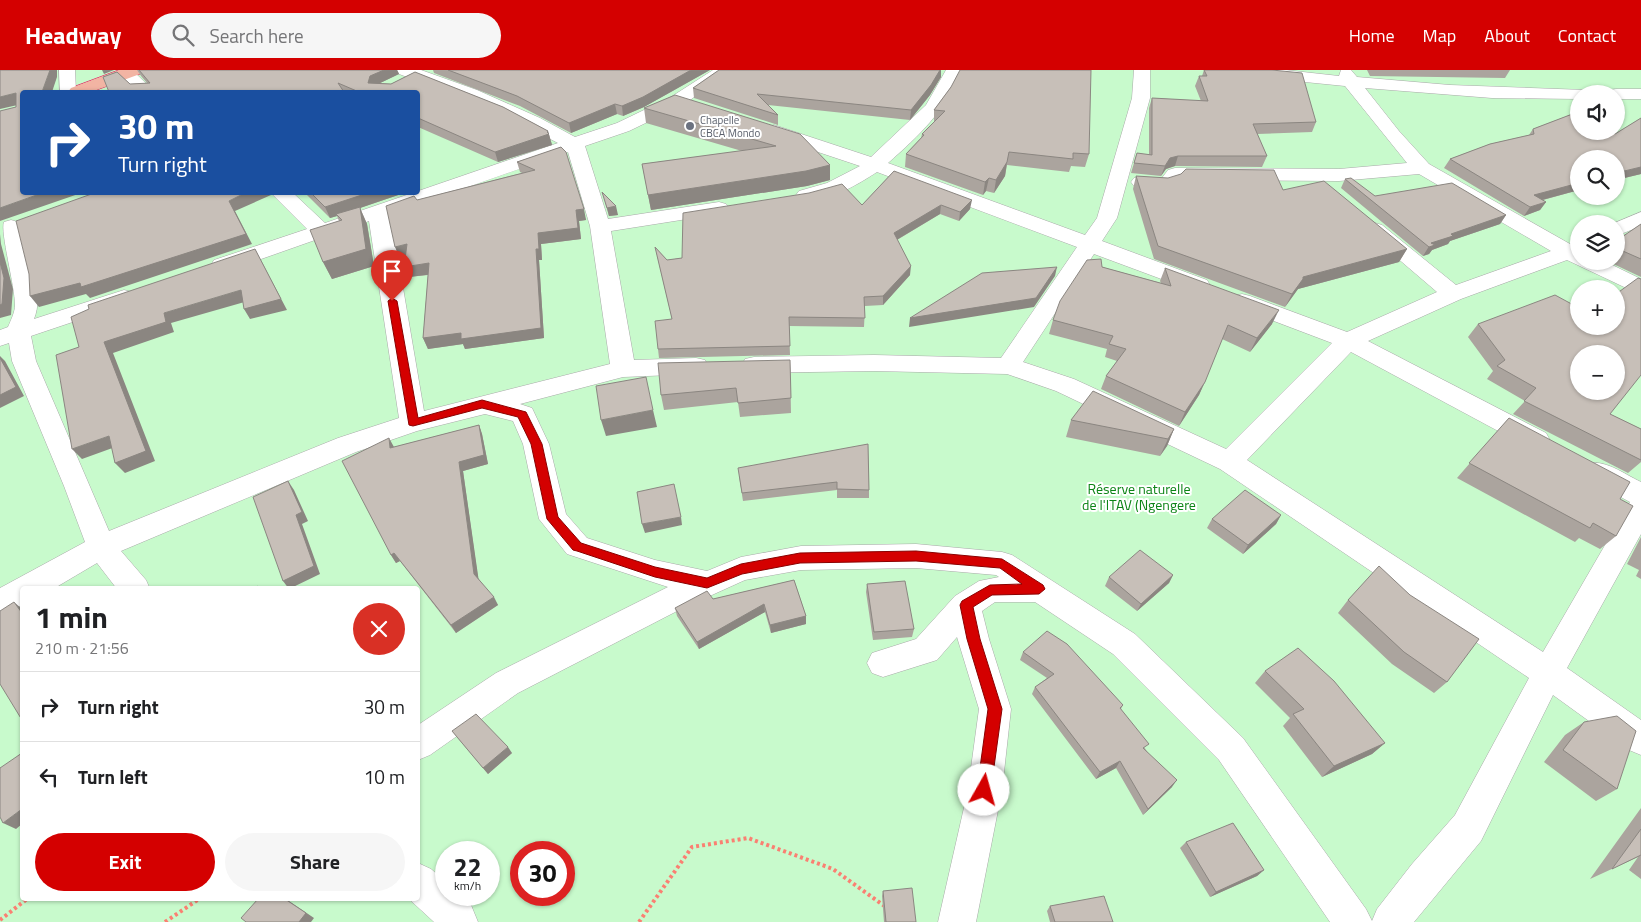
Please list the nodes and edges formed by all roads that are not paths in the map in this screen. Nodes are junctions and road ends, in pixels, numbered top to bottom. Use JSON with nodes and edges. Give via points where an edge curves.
{"nodes":[{"id":1,"x":67,"y":70,"type":"edge"},
{"id":2,"x":954,"y":70,"type":"edge"},
{"id":3,"x":1142,"y":70,"type":"edge"},
{"id":4,"x":1236,"y":70,"type":"edge"},
{"id":5,"x":718,"y":71,"type":"edge"},
{"id":6,"x":130,"y":72,"type":"edge"},
{"id":7,"x":412,"y":74,"type":"edge"},
{"id":8,"x":1349,"y":77,"type":"edge"},
{"id":9,"x":68,"y":90,"type":"edge"},
{"id":10,"x":82,"y":90,"type":"edge"},
{"id":11,"x":144,"y":90,"type":"edge"},
{"id":12,"x":1570,"y":94,"type":"edge"},
{"id":13,"x":1625,"y":94,"type":"edge"},
{"id":14,"x":1641,"y":94,"type":"edge"},
{"id":15,"x":677,"y":101,"type":"junction"},
{"id":16,"x":703,"y":109,"type":"edge"},
{"id":17,"x":756,"y":126,"type":"edge"},
{"id":18,"x":575,"y":145,"type":"junction"},
{"id":19,"x":876,"y":165,"type":"junction"},
{"id":20,"x":1422,"y":168,"type":"junction"},
{"id":21,"x":1310,"y":176,"type":"junction"},
{"id":22,"x":1119,"y":180,"type":"junction"},
{"id":23,"x":1333,"y":194,"type":"edge"},
{"id":24,"x":283,"y":195,"type":"edge"},
{"id":25,"x":784,"y":198,"type":"edge"},
{"id":26,"x":737,"y":205,"type":"edge"},
{"id":27,"x":377,"y":213,"type":"junction"},
{"id":28,"x":1641,"y":218,"type":"edge"},
{"id":29,"x":1363,"y":219,"type":"edge"},
{"id":30,"x":13,"y":226,"type":"edge"},
{"id":31,"x":600,"y":226,"type":"junction"},
{"id":32,"x":1625,"y":226,"type":"edge"},
{"id":33,"x":322,"y":231,"type":"junction"},
{"id":34,"x":1091,"y":244,"type":"junction"},
{"id":35,"x":1570,"y":251,"type":"edge"},
{"id":36,"x":1570,"y":257,"type":"edge"},
{"id":37,"x":1607,"y":270,"type":"edge"},
{"id":38,"x":200,"y":272,"type":"edge"},
{"id":39,"x":1641,"y":288,"type":"edge"},
{"id":40,"x":145,"y":290,"type":"edge"},
{"id":41,"x":1453,"y":294,"type":"junction"},
{"id":42,"x":9,"y":334,"type":"edge"},
{"id":43,"x":1348,"y":341,"type":"junction"},
{"id":44,"x":1008,"y":366,"type":"junction"},
{"id":45,"x":622,"y":369,"type":"junction"},
{"id":46,"x":482,"y":404,"type":"junction"},
{"id":47,"x":413,"y":423,"type":"junction"},
{"id":48,"x":1555,"y":450,"type":"edge"},
{"id":49,"x":1229,"y":462,"type":"junction"},
{"id":50,"x":1581,"y":464,"type":"edge"},
{"id":51,"x":1641,"y":495,"type":"edge"},
{"id":52,"x":1641,"y":508,"type":"edge"},
{"id":53,"x":101,"y":547,"type":"junction"},
{"id":54,"x":707,"y":583,"type":"junction"},
{"id":55,"x":31,"y":586,"type":"edge"},
{"id":56,"x":133,"y":586,"type":"edge"},
{"id":57,"x":1039,"y":589,"type":"junction"},
{"id":58,"x":20,"y":592,"type":"edge"},
{"id":59,"x":0,"y":604,"type":"edge"},
{"id":60,"x":966,"y":605,"type":"junction"},
{"id":61,"x":883,"y":663,"type":"dead end"},
{"id":62,"x":1548,"y":673,"type":"junction"},
{"id":63,"x":1641,"y":739,"type":"edge"},
{"id":64,"x":420,"y":743,"type":"edge"},
{"id":65,"x":420,"y":884,"type":"edge"},
{"id":66,"x":1400,"y":918,"type":"edge"},
{"id":67,"x":459,"y":922,"type":"edge"},
{"id":68,"x":957,"y":922,"type":"edge"},
{"id":69,"x":1353,"y":922,"type":"edge"}],
"edges":[{"from":1,"to":9,"type":"street"},
{"from":2,"to":19,"type":"street","via":[[946,90],[930,114]]},
{"from":3,"to":22,"type":"street","via":[[1141,98]]},
{"from":4,"to":8,"type":"street"},
{"from":5,"to":15,"type":"street"},
{"from":6,"to":10,"type":"highway"},
{"from":6,"to":11,"type":"street"},
{"from":7,"to":18,"type":"street","via":[[493,102],[544,125]]},
{"from":8,"to":12,"type":"street","via":[[1461,92]]},
{"from":8,"to":20,"type":"street"},
{"from":13,"to":14,"type":"street"},
{"from":15,"to":16,"type":"street"},
{"from":15,"to":18,"type":"street"},
{"from":17,"to":19,"type":"street"},
{"from":18,"to":27,"type":"street"},
{"from":18,"to":31,"type":"street"},
{"from":19,"to":25,"type":"street","via":[[830,190]]},
{"from":19,"to":34,"type":"street"},
{"from":20,"to":21,"type":"street"},
{"from":20,"to":35,"type":"street"},
{"from":21,"to":22,"type":"street","via":[[1175,174],[1167,184]]},
{"from":21,"to":23,"type":"street"},
{"from":22,"to":34,"type":"street","via":[[1107,218]]},
{"from":24,"to":33,"type":"street"},
{"from":26,"to":31,"type":"street"},
{"from":27,"to":33,"type":"street"},
{"from":27,"to":47,"type":"street"},
{"from":28,"to":32,"type":"street"},
{"from":29,"to":41,"type":"street"},
{"from":30,"to":42,"type":"street","via":[[13,245],[19,259],[27,308]]},
{"from":31,"to":45,"type":"street"},
{"from":33,"to":38,"type":"street"},
{"from":34,"to":43,"type":"street"},
{"from":34,"to":44,"type":"street"},
{"from":36,"to":41,"type":"street"},
{"from":37,"to":39,"type":"street"},
{"from":40,"to":42,"type":"street"},
{"from":41,"to":43,"type":"street"},
{"from":42,"to":53,"type":"street","via":[[24,360]]},
{"from":43,"to":48,"type":"street"},
{"from":43,"to":49,"type":"street"},
{"from":44,"to":45,"type":"street","via":[[874,363]]},
{"from":44,"to":49,"type":"street","via":[[1066,385]]},
{"from":45,"to":46,"type":"street"},
{"from":46,"to":47,"type":"street"},
{"from":46,"to":54,"type":"street","via":[[522,414],[536,444],[553,519],[577,546],[655,572]]},
{"from":47,"to":53,"type":"street","via":[[347,445]]},
{"from":49,"to":62,"type":"street"},
{"from":50,"to":51,"type":"street"},
{"from":52,"to":62,"type":"street"},
{"from":53,"to":55,"type":"street"},
{"from":53,"to":56,"type":"street"},
{"from":54,"to":57,"type":"street","via":[[741,569],[800,558],[916,556],[1002,564]]},
{"from":54,"to":64,"type":"street","via":[[507,683]]},
{"from":57,"to":60,"type":"street","via":[[990,590]]},
{"from":57,"to":69,"type":"street","via":[[1124,644],[1231,749]]},
{"from":58,"to":59,"type":"street"},
{"from":60,"to":61,"type":"street","via":[[926,650]]},
{"from":60,"to":68,"type":"street","via":[[995,709],[984,790]]},
{"from":62,"to":63,"type":"street"},
{"from":62,"to":66,"type":"street","via":[[1468,828]]},
{"from":65,"to":67,"type":"street"}]}
